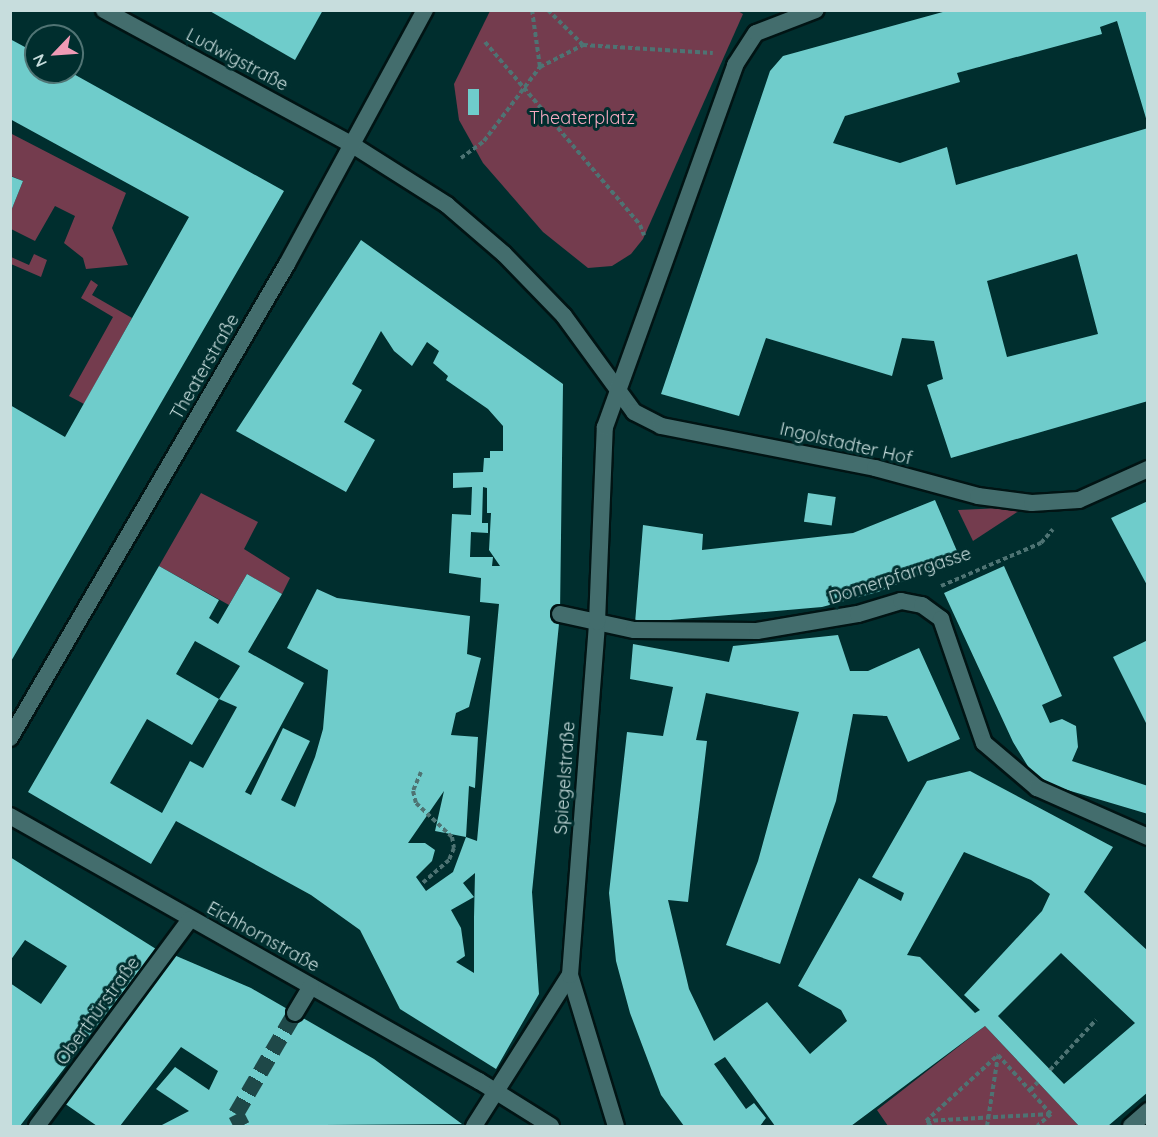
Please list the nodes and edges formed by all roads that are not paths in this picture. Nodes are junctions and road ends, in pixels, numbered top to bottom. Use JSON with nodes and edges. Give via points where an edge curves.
{"nodes":[{"id":1,"x":104,"y":10,"type":"edge"},
{"id":2,"x":425,"y":10,"type":"edge"},
{"id":3,"x":816,"y":10,"type":"edge"},
{"id":4,"x":351,"y":144,"type":"junction"},
{"id":5,"x":616,"y":392,"type":"junction"},
{"id":6,"x":1148,"y":469,"type":"edge"},
{"id":7,"x":560,"y":614,"type":"dead end"},
{"id":8,"x":597,"y":622,"type":"junction"},
{"id":9,"x":10,"y":738,"type":"edge"},
{"id":10,"x":10,"y":816,"type":"edge"},
{"id":11,"x":1148,"y":837,"type":"edge"},
{"id":12,"x":190,"y":919,"type":"junction"},
{"id":13,"x":570,"y":975,"type":"junction"},
{"id":14,"x":311,"y":986,"type":"junction"},
{"id":15,"x":295,"y":1013,"type":"tunnel mouth"},
{"id":16,"x":497,"y":1091,"type":"junction"},
{"id":17,"x":1148,"y":1112,"type":"edge"},
{"id":18,"x":37,"y":1126,"type":"edge"},
{"id":19,"x":474,"y":1126,"type":"edge"},
{"id":20,"x":551,"y":1126,"type":"edge"},
{"id":21,"x":616,"y":1126,"type":"edge"},
{"id":22,"x":1131,"y":1126,"type":"edge"}],
"edges":[{"from":1,"to":4,"type":"street","name":"Ludwigstraße"},
{"from":2,"to":4,"type":"street","name":"Theaterstraße"},
{"from":3,"to":5,"type":"street","via":[[756,33],[735,65],[661,281]]},
{"from":4,"to":5,"type":"street","via":[[447,205],[504,254],[564,316]]},
{"from":4,"to":9,"type":"street","name":"Theaterstraße","via":[[281,273]]},
{"from":5,"to":6,"type":"street","name":"Ingolstadter Hof","via":[[634,412],[661,426],[875,468],[978,496],[1032,503],[1079,500]]},
{"from":5,"to":8,"type":"street","name":"Spiegelstraße","via":[[606,426]]},
{"from":7,"to":8,"type":"street"},
{"from":8,"to":11,"type":"street","name":"Domerpfarrgasse","via":[[634,630],[757,631],[858,614],[901,601],[922,605],[940,619],[984,744],[1037,788]]},
{"from":8,"to":13,"type":"street","name":"Spiegelstraße"},
{"from":10,"to":12,"type":"street","name":"Eichhornstraße"},
{"from":12,"to":14,"type":"street","name":"Eichhornstraße"},
{"from":12,"to":18,"type":"street","name":"Oberthürstraße"},
{"from":13,"to":16,"type":"street"},
{"from":13,"to":21,"type":"street"},
{"from":14,"to":15,"type":"street"},
{"from":14,"to":16,"type":"street","name":"Eichhornstraße"},
{"from":16,"to":19,"type":"street"},
{"from":16,"to":20,"type":"street","name":"Eichhornstraße"},
{"from":17,"to":22,"type":"street"}]}
